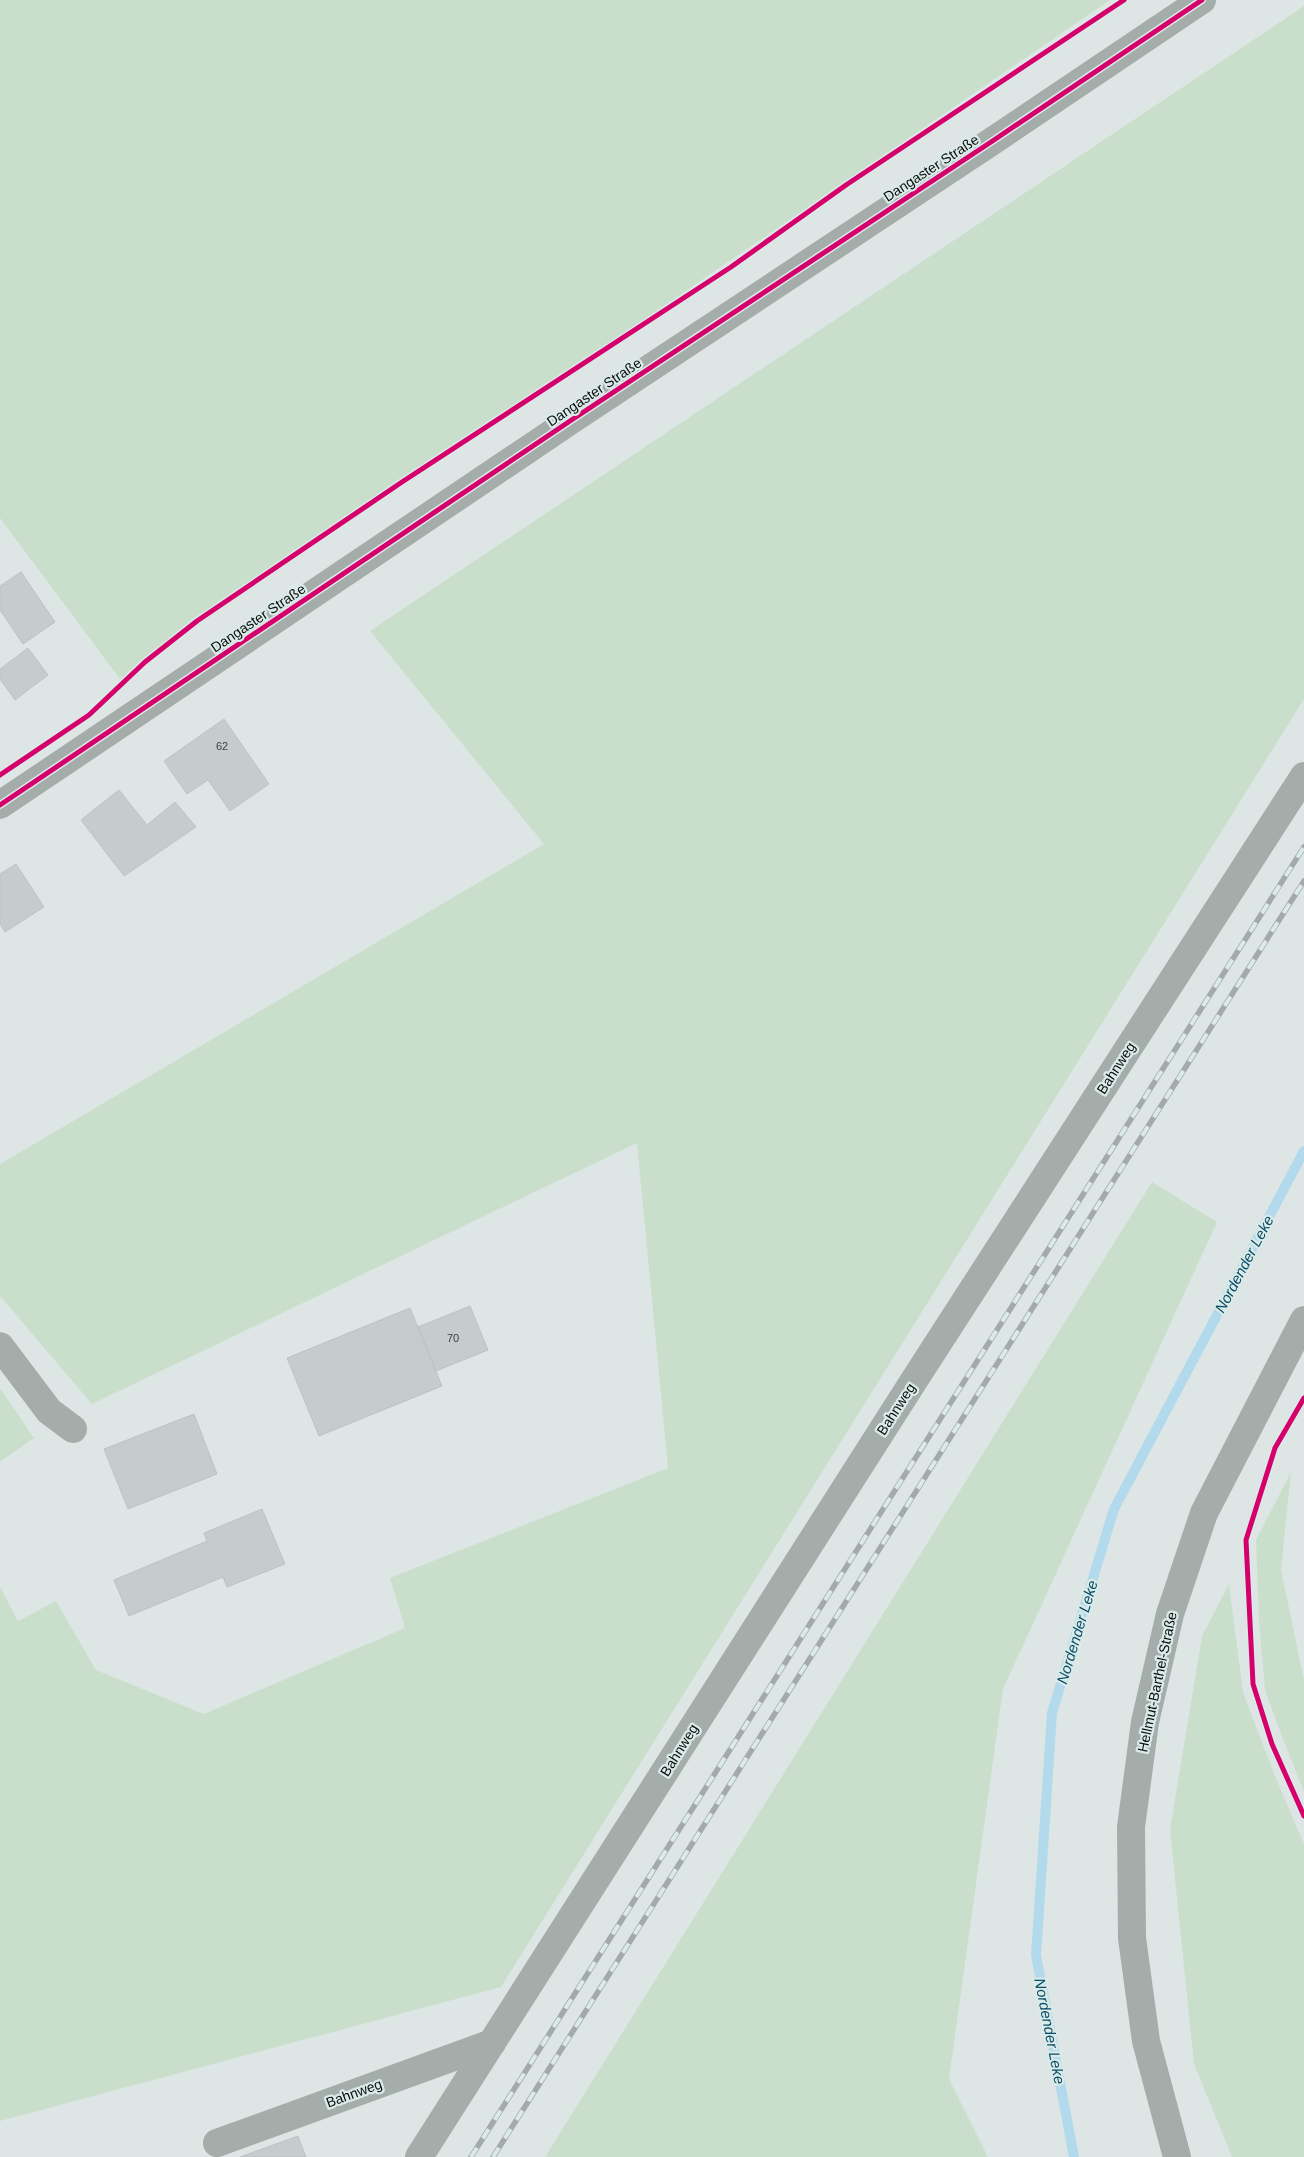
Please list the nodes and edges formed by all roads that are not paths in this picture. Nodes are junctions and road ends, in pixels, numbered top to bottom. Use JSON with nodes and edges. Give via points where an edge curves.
{"nodes":[{"id":1,"x":1202,"y":0,"type":"edge"},
{"id":2,"x":1304,"y":776,"type":"edge"},
{"id":3,"x":0,"y":805,"type":"edge"},
{"id":4,"x":1304,"y":1320,"type":"edge"},
{"id":5,"x":0,"y":1346,"type":"edge"},
{"id":6,"x":74,"y":1429,"type":"dead end"},
{"id":7,"x":492,"y":2043,"type":"junction"},
{"id":8,"x":217,"y":2143,"type":"dead end"},
{"id":9,"x":420,"y":2157,"type":"edge"},
{"id":10,"x":1176,"y":2157,"type":"edge"}],
"edges":[{"from":1,"to":3,"type":"street","name":"Dangaster Straße"},
{"from":2,"to":7,"type":"street","name":"Bahnweg"},
{"from":4,"to":10,"type":"street","name":"Hellmut-Barthel-Straße","via":[[1204,1513],[1170,1614],[1145,1722],[1131,1827],[1132,1938],[1146,2041]]},
{"from":5,"to":6,"type":"street","via":[[49,1411]]},
{"from":7,"to":8,"type":"street","name":"Bahnweg"},
{"from":7,"to":9,"type":"street","name":"Bahnweg"}]}
